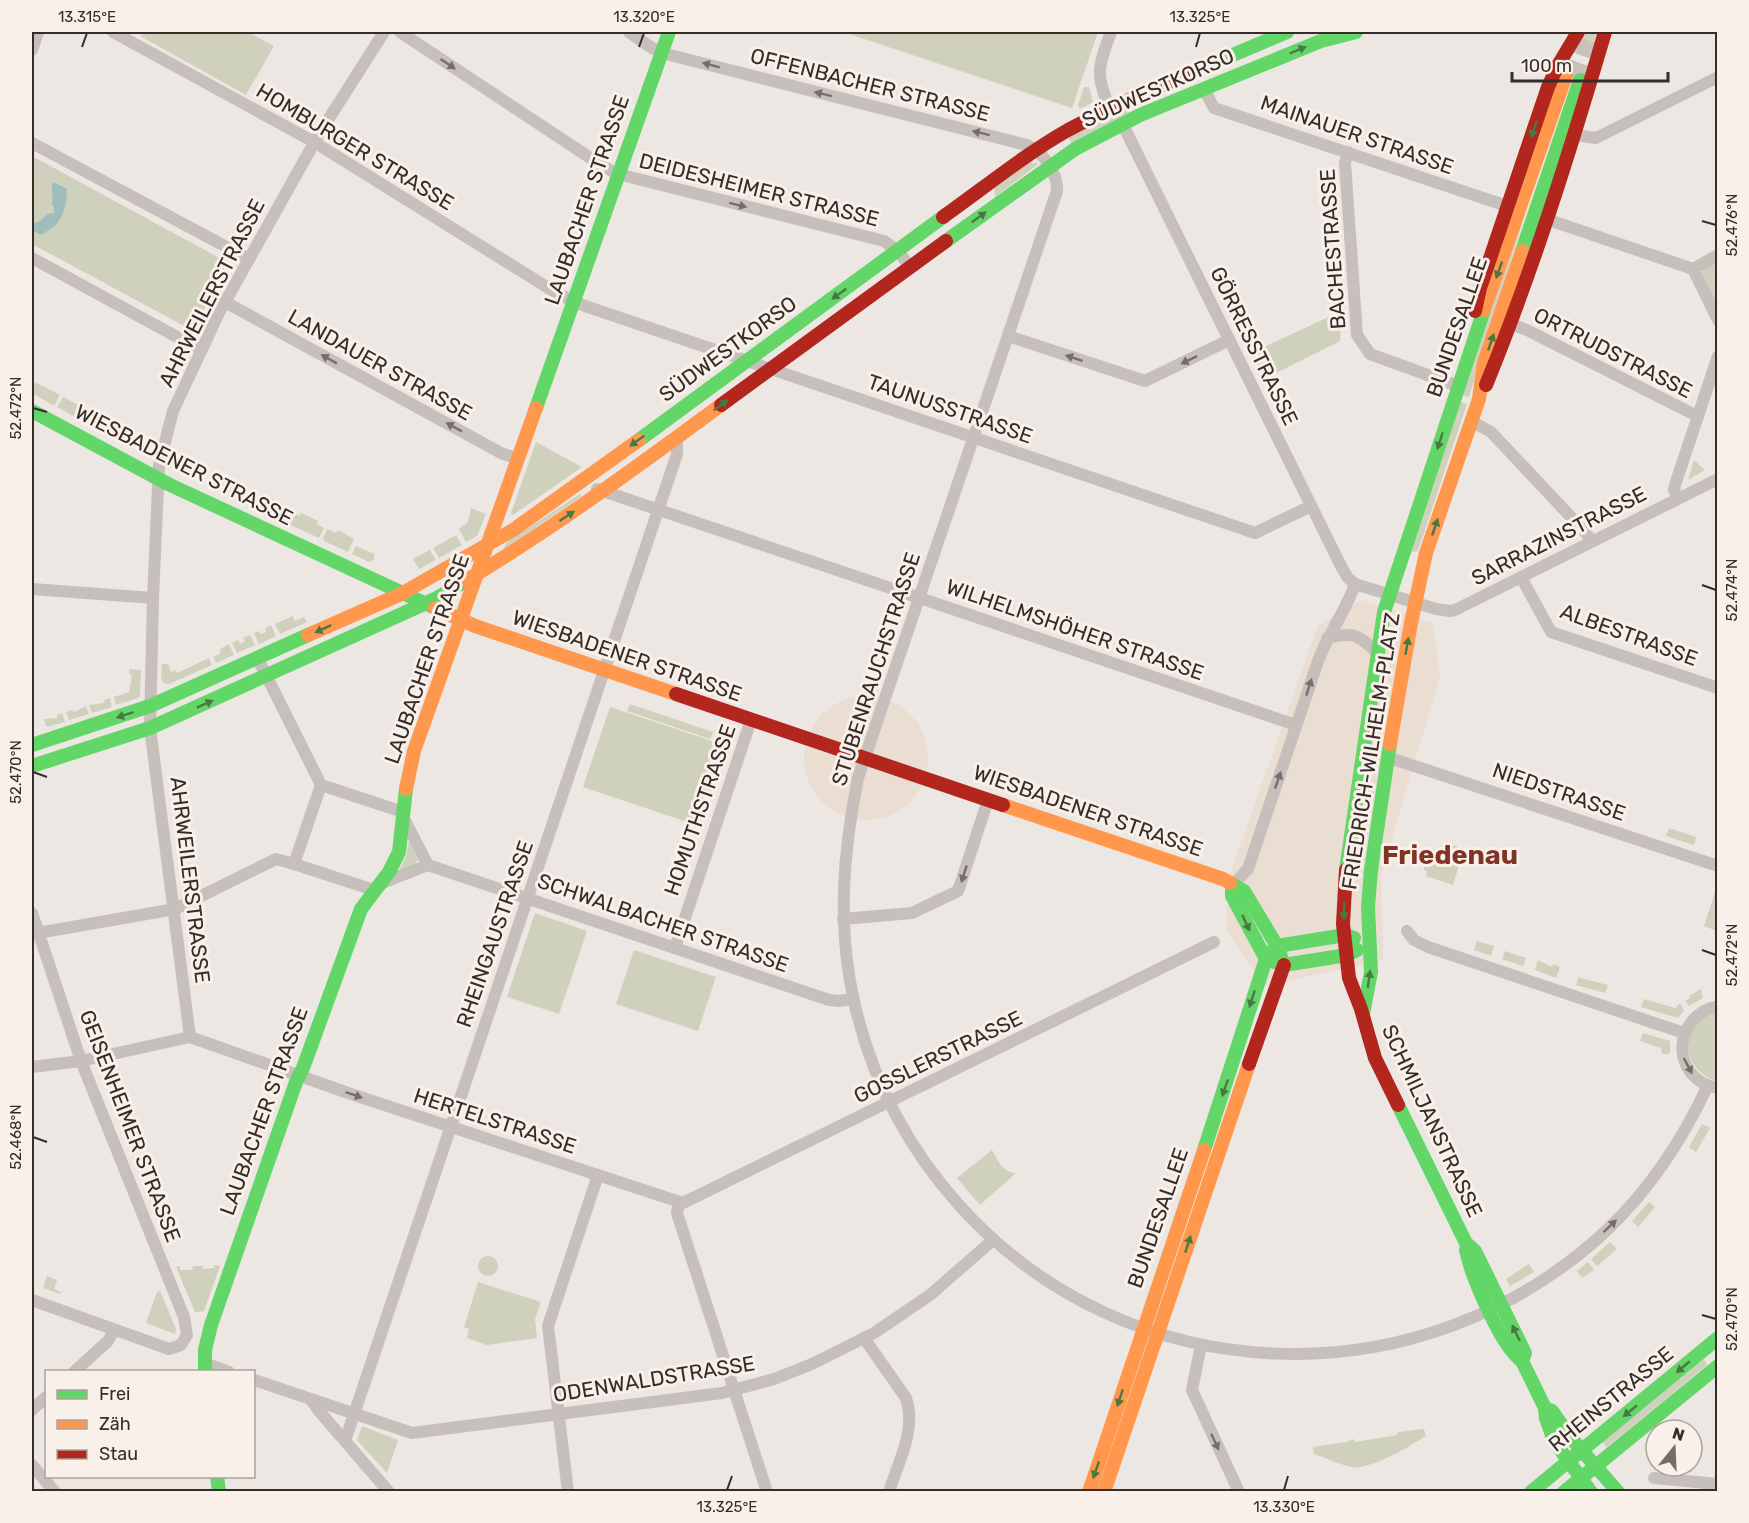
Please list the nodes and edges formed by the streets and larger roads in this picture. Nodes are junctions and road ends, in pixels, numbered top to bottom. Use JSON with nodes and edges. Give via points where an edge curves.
{"nodes":[{"id":1,"x":38,"y":32,"type":"edge"},
{"id":2,"x":113,"y":32,"type":"edge"},
{"id":3,"x":384,"y":32,"type":"edge"},
{"id":4,"x":400,"y":32,"type":"edge"},
{"id":5,"x":629,"y":32,"type":"edge"},
{"id":6,"x":669,"y":32,"type":"edge"},
{"id":7,"x":1111,"y":32,"type":"edge"},
{"id":8,"x":1287,"y":32,"type":"edge"},
{"id":9,"x":1356,"y":32,"type":"edge"},
{"id":10,"x":1578,"y":32,"type":"edge"},
{"id":11,"x":1605,"y":32,"type":"edge"},
{"id":12,"x":32,"y":50,"type":"edge"},
{"id":13,"x":662,"y":53,"type":"junction"},
{"id":14,"x":1196,"y":70,"type":"junction"},
{"id":15,"x":1560,"y":74,"type":"junction"},
{"id":16,"x":1718,"y":77,"type":"edge"},
{"id":17,"x":1585,"y":83,"type":"junction"},
{"id":18,"x":1204,"y":89,"type":"junction"},
{"id":19,"x":1110,"y":108,"type":"junction"},
{"id":20,"x":1122,"y":123,"type":"junction"},
{"id":21,"x":1574,"y":135,"type":"junction"},
{"id":22,"x":314,"y":142,"type":"junction"},
{"id":23,"x":32,"y":143,"type":"edge"},
{"id":24,"x":1037,"y":150,"type":"junction"},
{"id":25,"x":1348,"y":152,"type":"junction"},
{"id":26,"x":1049,"y":166,"type":"junction"},
{"id":27,"x":618,"y":174,"type":"junction"},
{"id":28,"x":1508,"y":206,"type":"junction"},
{"id":29,"x":1546,"y":219,"type":"junction"},
{"id":30,"x":898,"y":251,"type":"junction"},
{"id":31,"x":1718,"y":255,"type":"edge"},
{"id":32,"x":32,"y":258,"type":"edge"},
{"id":33,"x":249,"y":259,"type":"junction"},
{"id":34,"x":910,"y":267,"type":"junction"},
{"id":35,"x":1693,"y":268,"type":"junction"},
{"id":36,"x":225,"y":302,"type":"junction"},
{"id":37,"x":573,"y":302,"type":"junction"},
{"id":38,"x":1718,"y":320,"type":"edge"},
{"id":39,"x":1511,"y":324,"type":"junction"},
{"id":40,"x":1008,"y":336,"type":"junction"},
{"id":41,"x":1229,"y":340,"type":"junction"},
{"id":42,"x":1474,"y":341,"type":"junction"},
{"id":43,"x":201,"y":350,"type":"junction"},
{"id":44,"x":1718,"y":356,"type":"edge"},
{"id":45,"x":747,"y":361,"type":"junction"},
{"id":46,"x":771,"y":369,"type":"junction"},
{"id":47,"x":1458,"y":386,"type":"junction"},
{"id":48,"x":1479,"y":399,"type":"junction"},
{"id":49,"x":32,"y":411,"type":"edge"},
{"id":50,"x":1697,"y":416,"type":"junction"},
{"id":51,"x":1471,"y":421,"type":"junction"},
{"id":52,"x":677,"y":438,"type":"junction"},
{"id":53,"x":974,"y":438,"type":"junction"},
{"id":54,"x":518,"y":459,"type":"junction"},
{"id":55,"x":158,"y":479,"type":"junction"},
{"id":56,"x":1718,"y":479,"type":"edge"},
{"id":57,"x":584,"y":480,"type":"junction"},
{"id":58,"x":602,"y":492,"type":"junction"},
{"id":59,"x":1678,"y":498,"type":"junction"},
{"id":60,"x":1311,"y":506,"type":"junction"},
{"id":61,"x":658,"y":511,"type":"junction"},
{"id":62,"x":1592,"y":542,"type":"junction"},
{"id":63,"x":488,"y":544,"type":"junction"},
{"id":64,"x":1401,"y":554,"type":"junction"},
{"id":65,"x":1424,"y":561,"type":"junction"},
{"id":66,"x":478,"y":573,"type":"junction"},
{"id":67,"x":1521,"y":577,"type":"junction"},
{"id":68,"x":1355,"y":584,"type":"junction"},
{"id":69,"x":32,"y":589,"type":"edge"},
{"id":70,"x":401,"y":594,"type":"junction"},
{"id":71,"x":1389,"y":595,"type":"junction"},
{"id":72,"x":153,"y":598,"type":"junction"},
{"id":73,"x":920,"y":599,"type":"junction"},
{"id":74,"x":1415,"y":602,"type":"junction"},
{"id":75,"x":424,"y":604,"type":"junction"},
{"id":76,"x":462,"y":621,"type":"junction"},
{"id":77,"x":1327,"y":638,"type":"junction"},
{"id":78,"x":1378,"y":653,"type":"junction"},
{"id":79,"x":258,"y":658,"type":"junction"},
{"id":80,"x":604,"y":670,"type":"junction"},
{"id":81,"x":267,"y":676,"type":"junction"},
{"id":82,"x":1718,"y":688,"type":"edge"},
{"id":83,"x":150,"y":706,"type":"junction"},
{"id":84,"x":751,"y":720,"type":"junction"},
{"id":85,"x":1296,"y":725,"type":"junction"},
{"id":86,"x":150,"y":728,"type":"junction"},
{"id":87,"x":32,"y":745,"type":"edge"},
{"id":88,"x":1387,"y":757,"type":"junction"},
{"id":89,"x":866,"y":758,"type":"junction"},
{"id":90,"x":32,"y":766,"type":"edge"},
{"id":91,"x":321,"y":785,"type":"junction"},
{"id":92,"x":988,"y":800,"type":"junction"},
{"id":93,"x":403,"y":814,"type":"junction"},
{"id":94,"x":294,"y":864,"type":"junction"},
{"id":95,"x":428,"y":864,"type":"junction"},
{"id":96,"x":1718,"y":866,"type":"edge"},
{"id":97,"x":1232,"y":886,"type":"junction"},
{"id":98,"x":376,"y":888,"type":"junction"},
{"id":99,"x":528,"y":898,"type":"junction"},
{"id":100,"x":175,"y":909,"type":"junction"},
{"id":101,"x":32,"y":913,"type":"edge"},
{"id":102,"x":843,"y":919,"type":"junction"},
{"id":103,"x":1407,"y":931,"type":"dead end"},
{"id":104,"x":35,"y":933,"type":"edge"},
{"id":105,"x":1345,"y":935,"type":"junction"},
{"id":106,"x":1214,"y":942,"type":"dead end"},
{"id":107,"x":1369,"y":942,"type":"junction"},
{"id":108,"x":1277,"y":946,"type":"junction"},
{"id":109,"x":675,"y":948,"type":"junction"},
{"id":110,"x":1347,"y":955,"type":"junction"},
{"id":111,"x":1266,"y":959,"type":"junction"},
{"id":112,"x":1284,"y":965,"type":"junction"},
{"id":113,"x":853,"y":999,"type":"junction"},
{"id":114,"x":1718,"y":1006,"type":"edge"},
{"id":115,"x":1363,"y":1015,"type":"junction"},
{"id":116,"x":1684,"y":1033,"type":"junction"},
{"id":117,"x":190,"y":1037,"type":"junction"},
{"id":118,"x":81,"y":1061,"type":"junction"},
{"id":119,"x":32,"y":1067,"type":"edge"},
{"id":120,"x":299,"y":1076,"type":"junction"},
{"id":121,"x":1713,"y":1087,"type":"edge"},
{"id":122,"x":889,"y":1103,"type":"junction"},
{"id":123,"x":451,"y":1127,"type":"junction"},
{"id":124,"x":598,"y":1176,"type":"junction"},
{"id":125,"x":679,"y":1202,"type":"junction"},
{"id":126,"x":993,"y":1240,"type":"junction"},
{"id":127,"x":32,"y":1300,"type":"edge"},
{"id":128,"x":1502,"y":1304,"type":"junction"},
{"id":129,"x":1143,"y":1328,"type":"junction"},
{"id":130,"x":114,"y":1330,"type":"junction"},
{"id":131,"x":1159,"y":1333,"type":"junction"},
{"id":132,"x":864,"y":1338,"type":"junction"},
{"id":133,"x":1718,"y":1338,"type":"edge"},
{"id":134,"x":1200,"y":1345,"type":"junction"},
{"id":135,"x":1705,"y":1348,"type":"junction"},
{"id":136,"x":1718,"y":1365,"type":"edge"},
{"id":137,"x":204,"y":1367,"type":"edge"},
{"id":138,"x":75,"y":1370,"type":"edge"},
{"id":139,"x":223,"y":1370,"type":"edge"},
{"id":140,"x":255,"y":1380,"type":"edge"},
{"id":141,"x":734,"y":1390,"type":"junction"},
{"id":142,"x":45,"y":1398,"type":"edge"},
{"id":143,"x":311,"y":1400,"type":"junction"},
{"id":144,"x":1546,"y":1408,"type":"junction"},
{"id":145,"x":32,"y":1410,"type":"edge"},
{"id":146,"x":355,"y":1414,"type":"junction"},
{"id":147,"x":559,"y":1414,"type":"junction"},
{"id":148,"x":345,"y":1441,"type":"junction"},
{"id":149,"x":1582,"y":1450,"type":"junction"},
{"id":150,"x":1567,"y":1462,"type":"junction"},
{"id":151,"x":32,"y":1465,"type":"edge"},
{"id":152,"x":1596,"y":1465,"type":"junction"},
{"id":153,"x":1580,"y":1478,"type":"junction"},
{"id":154,"x":1654,"y":1478,"type":"dead end"},
{"id":155,"x":1718,"y":1484,"type":"edge"},
{"id":156,"x":55,"y":1491,"type":"edge"},
{"id":157,"x":389,"y":1491,"type":"edge"},
{"id":158,"x":568,"y":1491,"type":"edge"},
{"id":159,"x":767,"y":1491,"type":"edge"},
{"id":160,"x":889,"y":1491,"type":"edge"},
{"id":161,"x":1089,"y":1491,"type":"edge"},
{"id":162,"x":1104,"y":1491,"type":"edge"},
{"id":163,"x":1239,"y":1491,"type":"edge"},
{"id":164,"x":1531,"y":1491,"type":"edge"},
{"id":165,"x":1564,"y":1491,"type":"edge"},
{"id":166,"x":1591,"y":1491,"type":"edge"},
{"id":167,"x":1618,"y":1491,"type":"edge"}],
"edges":[{"from":1,"to":12,"type":"street"},
{"from":2,"to":22,"type":"street","name":"HOMBURGER STRASSE"},
{"from":3,"to":22,"type":"street","name":"AHRWEILERSTRASSE"},
{"from":4,"to":27,"type":"street","name":"DEIDESHEIMER STRASSE","one_way":true},
{"from":5,"to":13,"type":"street","name":"OFFENBACHER STRASSE"},
{"from":6,"to":13,"type":"street","name":"LAUBACHER STRASSE"},
{"from":7,"to":19,"type":"street","via":[[1099,70],[1099,81]]},
{"from":8,"to":14,"type":"street","name":"SÜDWESTKORSO"},
{"from":18,"to":9,"type":"street","name":"SÜDWESTKORSO","one_way":true,"via":[[1322,40]]},
{"from":10,"to":15,"type":"street"},
{"from":11,"to":17,"type":"street"},
{"from":24,"to":13,"type":"street","name":"OFFENBACHER STRASSE","one_way":true},
{"from":13,"to":27,"type":"street","name":"LAUBACHER STRASSE"},
{"from":14,"to":18,"type":"street"},
{"from":14,"to":19,"type":"street","name":"SÜDWESTKORSO"},
{"from":15,"to":17,"type":"street","via":[[1567,68],[1576,68]]},
{"from":15,"to":28,"type":"street","one_way":true},
{"from":15,"to":42,"type":"street","name":"BUNDESALLEE","one_way":true},
{"from":16,"to":21,"type":"street","via":[[1596,138]]},
{"from":17,"to":21,"type":"street"},
{"from":48,"to":17,"type":"street","name":"BUNDESALLEE","one_way":true,"via":[[1484,363]]},
{"from":18,"to":20,"type":"street","name":"SÜDWESTKORSO"},
{"from":18,"to":25,"type":"street","name":"MAINAUER STRASSE","via":[[1214,108]]},
{"from":19,"to":24,"type":"street","name":"SÜDWESTKORSO"},
{"from":20,"to":26,"type":"street","name":"SÜDWESTKORSO"},
{"from":20,"to":41,"type":"street","name":"GÖRRESSTRASSE"},
{"from":21,"to":29,"type":"street"},
{"from":22,"to":33,"type":"street","name":"AHRWEILERSTRASSE"},
{"from":22,"to":37,"type":"street","name":"HOMBURGER STRASSE"},
{"from":23,"to":33,"type":"street"},
{"from":24,"to":26,"type":"street"},
{"from":24,"to":30,"type":"street","name":"SÜDWESTKORSO"},
{"from":25,"to":28,"type":"street","name":"MAINAUER STRASSE"},
{"from":25,"to":47,"type":"street","name":"BACHESTRASSE","via":[[1345,163],[1357,335],[1370,354]]},
{"from":34,"to":26,"type":"street","name":"SÜDWESTKORSO","one_way":true},
{"from":26,"to":40,"type":"street","name":"STUBENRAUCHSTRASSE","via":[[1058,189]]},
{"from":27,"to":30,"type":"street","name":"DEIDESHEIMER STRASSE","one_way":true,"via":[[884,242]]},
{"from":27,"to":37,"type":"street","name":"LAUBACHER STRASSE"},
{"from":28,"to":42,"type":"street","via":[[1480,288]]},
{"from":29,"to":35,"type":"street"},
{"from":29,"to":39,"type":"street"},
{"from":30,"to":34,"type":"street"},
{"from":30,"to":45,"type":"street","name":"SÜDWESTKORSO","one_way":true},
{"from":31,"to":35,"type":"street"},
{"from":32,"to":43,"type":"street"},
{"from":33,"to":36,"type":"street","name":"AHRWEILERSTRASSE"},
{"from":34,"to":46,"type":"street","name":"SÜDWESTKORSO"},
{"from":35,"to":38,"type":"street"},
{"from":36,"to":43,"type":"street","name":"AHRWEILERSTRASSE"},
{"from":54,"to":36,"type":"street","name":"LANDAUER STRASSE","one_way":true},
{"from":37,"to":45,"type":"street","name":"TAUNUSSTRASSE"},
{"from":37,"to":54,"type":"street","name":"LAUBACHER STRASSE"},
{"from":39,"to":48,"type":"street"},
{"from":39,"to":50,"type":"street","name":"ORTRUDSTRASSE"},
{"from":41,"to":40,"type":"street","one_way":true,"via":[[1145,381]]},
{"from":40,"to":53,"type":"street","name":"STUBENRAUCHSTRASSE"},
{"from":41,"to":60,"type":"street","name":"GÖRRESSTRASSE"},
{"from":42,"to":47,"type":"street","name":"BUNDESALLEE"},
{"from":43,"to":55,"type":"street","name":"AHRWEILERSTRASSE","via":[[173,411]]},
{"from":44,"to":50,"type":"street"},
{"from":45,"to":46,"type":"street","name":"TAUNUSSTRASSE"},
{"from":45,"to":57,"type":"street","name":"SÜDWESTKORSO","one_way":true},
{"from":52,"to":46,"type":"street","name":"SÜDWESTKORSO","one_way":true},
{"from":46,"to":53,"type":"street","name":"TAUNUSSTRASSE"},
{"from":47,"to":64,"type":"street","name":"BUNDESALLEE","one_way":true},
{"from":48,"to":51,"type":"street","name":"BUNDESALLEE"},
{"from":49,"to":55,"type":"street","name":"WIESBADENER STRASSE"},
{"from":50,"to":59,"type":"street","via":[[1675,485]]},
{"from":51,"to":62,"type":"street","via":[[1491,432]]},
{"from":65,"to":51,"type":"street","name":"BUNDESALLEE","one_way":true},
{"from":52,"to":58,"type":"street","name":"SÜDWESTKORSO"},
{"from":52,"to":61,"type":"street","name":"RHEINGAUSTRASSE","via":[[677,454]]},
{"from":53,"to":60,"type":"street","name":"TAUNUSSTRASSE","via":[[1255,533]]},
{"from":53,"to":73,"type":"street","name":"STUBENRAUCHSTRASSE"},
{"from":54,"to":63,"type":"street","name":"LAUBACHER STRASSE"},
{"from":55,"to":70,"type":"street","name":"WIESBADENER STRASSE"},
{"from":55,"to":72,"type":"street","name":"AHRWEILERSTRASSE"},
{"from":56,"to":59,"type":"street","name":"SARRAZINSTRASSE"},
{"from":57,"to":58,"type":"street"},
{"from":57,"to":63,"type":"street","name":"SÜDWESTKORSO"},
{"from":58,"to":61,"type":"street","name":"WILHELMSHÖHER STRASSE"},
{"from":66,"to":58,"type":"street","name":"SÜDWESTKORSO","one_way":true},
{"from":59,"to":62,"type":"street","name":"SARRAZINSTRASSE"},
{"from":60,"to":68,"type":"street","name":"GÖRRESSTRASSE","via":[[1343,570]]},
{"from":61,"to":73,"type":"street","name":"WILHELMSHÖHER STRASSE"},
{"from":61,"to":80,"type":"street","name":"RHEINGAUSTRASSE"},
{"from":62,"to":67,"type":"street","name":"SARRAZINSTRASSE"},
{"from":63,"to":66,"type":"street","name":"LAUBACHER STRASSE"},
{"from":63,"to":70,"type":"street","name":"SÜDWESTKORSO"},
{"from":64,"to":65,"type":"street"},
{"from":64,"to":71,"type":"street","name":"BUNDESALLEE"},
{"from":65,"to":74,"type":"street","name":"BUNDESALLEE"},
{"from":66,"to":75,"type":"street","name":"SÜDWESTKORSO"},
{"from":66,"to":76,"type":"street","name":"LAUBACHER STRASSE"},
{"from":67,"to":74,"type":"street","name":"SARRAZINSTRASSE","via":[[1450,611]]},
{"from":67,"to":82,"type":"street","name":"ALBESTRASSE","via":[[1551,632]]},
{"from":68,"to":71,"type":"street","name":"FRIEDRICH-WILHELM-PLATZ"},
{"from":68,"to":77,"type":"street","via":[[1342,616]]},
{"from":69,"to":72,"type":"street"},
{"from":70,"to":75,"type":"street","name":"WIESBADENER STRASSE"},
{"from":70,"to":79,"type":"street","name":"SÜDWESTKORSO","one_way":true},
{"from":71,"to":74,"type":"street","name":"SARRAZINSTRASSE"},
{"from":71,"to":78,"type":"street","name":"FRIEDRICH-WILHELM-PLATZ"},
{"from":72,"to":83,"type":"street","name":"AHRWEILERSTRASSE"},
{"from":73,"to":85,"type":"street","name":"WILHELMSHÖHER STRASSE"},
{"from":73,"to":89,"type":"street","name":"STUBENRAUCHSTRASSE"},
{"from":88,"to":74,"type":"street","name":"FRIEDRICH-WILHELM-PLATZ","one_way":true},
{"from":75,"to":76,"type":"street","name":"WIESBADENER STRASSE"},
{"from":75,"to":81,"type":"street","name":"SÜDWESTKORSO"},
{"from":76,"to":80,"type":"street","name":"WIESBADENER STRASSE"},
{"from":76,"to":93,"type":"street","name":"LAUBACHER STRASSE","via":[[414,751]]},
{"from":77,"to":78,"type":"street","name":"FRIEDRICH-WILHELM-PLATZ","via":[[1352,634]]},
{"from":85,"to":77,"type":"street","one_way":true},
{"from":78,"to":105,"type":"street","name":"FRIEDRICH-WILHELM-PLATZ","one_way":true,"via":[[1348,845]]},
{"from":79,"to":81,"type":"street"},
{"from":79,"to":83,"type":"street","name":"SÜDWESTKORSO"},
{"from":80,"to":84,"type":"street","name":"WIESBADENER STRASSE"},
{"from":80,"to":99,"type":"street","name":"RHEINGAUSTRASSE"},
{"from":86,"to":81,"type":"street","name":"SÜDWESTKORSO","one_way":true},
{"from":81,"to":91,"type":"street"},
{"from":83,"to":86,"type":"street"},
{"from":83,"to":87,"type":"street","name":"SÜDWESTKORSO","one_way":true},
{"from":84,"to":89,"type":"street","name":"WIESBADENER STRASSE"},
{"from":84,"to":109,"type":"street","name":"HOMUTHSTRASSE"},
{"from":97,"to":85,"type":"street","one_way":true,"via":[[1248,869]]},
{"from":86,"to":90,"type":"street","name":"SÜDWESTKORSO"},
{"from":86,"to":100,"type":"street","name":"AHRWEILERSTRASSE"},
{"from":88,"to":96,"type":"street","name":"NIEDSTRASSE"},
{"from":88,"to":107,"type":"street","name":"FRIEDRICH-WILHELM-PLATZ","via":[[1369,891]]},
{"from":89,"to":92,"type":"street","name":"WIESBADENER STRASSE"},
{"from":89,"to":102,"type":"street","name":"STUBENRAUCHSTRASSE","via":[[858,778],[849,828]]},
{"from":91,"to":93,"type":"street"},
{"from":91,"to":94,"type":"street"},
{"from":92,"to":97,"type":"street","name":"WIESBADENER STRASSE","via":[[1214,876]]},
{"from":92,"to":102,"type":"street","one_way":true,"via":[[958,891],[912,913]]},
{"from":93,"to":95,"type":"street"},
{"from":93,"to":98,"type":"street","name":"LAUBACHER STRASSE","via":[[397,859]]},
{"from":94,"to":98,"type":"street"},
{"from":94,"to":100,"type":"street","via":[[276,859]]},
{"from":95,"to":98,"type":"street"},
{"from":95,"to":99,"type":"street","name":"SCHWALBACHER STRASSE"},
{"from":97,"to":108,"type":"street","via":[[1244,891]]},
{"from":97,"to":111,"type":"street","one_way":true,"via":[[1232,896]]},
{"from":98,"to":120,"type":"street","name":"LAUBACHER STRASSE","via":[[361,909]]},
{"from":99,"to":109,"type":"street","name":"SCHWALBACHER STRASSE"},
{"from":99,"to":123,"type":"street","name":"RHEINGAUSTRASSE"},
{"from":100,"to":104,"type":"street"},
{"from":100,"to":117,"type":"street","name":"AHRWEILERSTRASSE"},
{"from":101,"to":104,"type":"street","name":"GEISENHEIMER STRASSE"},
{"from":102,"to":113,"type":"street","name":"STUBENRAUCHSTRASSE"},
{"from":103,"to":116,"type":"street","via":[[1428,947]]},
{"from":104,"to":118,"type":"street","name":"GEISENHEIMER STRASSE"},
{"from":105,"to":107,"type":"street"},
{"from":105,"to":108,"type":"street"},
{"from":105,"to":110,"type":"street","name":"FRIEDRICH-WILHELM-PLATZ"},
{"from":106,"to":122,"type":"street","name":"GOSSLERSTRASSE"},
{"from":107,"to":110,"type":"street"},
{"from":115,"to":107,"type":"street","name":"SCHMILJANSTRASSE","one_way":true,"via":[[1371,972]]},
{"from":108,"to":111,"type":"street"},
{"from":108,"to":112,"type":"street"},
{"from":109,"to":113,"type":"street","name":"SCHWALBACHER STRASSE","via":[[829,1000]]},
{"from":110,"to":112,"type":"street"},
{"from":110,"to":115,"type":"street","name":"SCHMILJANSTRASSE","via":[[1350,980]]},
{"from":111,"to":112,"type":"street"},
{"from":111,"to":129,"type":"street","name":"BUNDESALLEE","one_way":true},
{"from":131,"to":112,"type":"street","name":"BUNDESALLEE","one_way":true},
{"from":113,"to":122,"type":"street","name":"STUBENRAUCHSTRASSE"},
{"from":114,"to":116,"type":"street","via":[[1695,1017]]},
{"from":115,"to":128,"type":"street","name":"SCHMILJANSTRASSE","via":[[1375,1058],[1466,1243],[1475,1251]]},
{"from":116,"to":121,"type":"street","one_way":true,"via":[[1682,1053],[1688,1068],[1698,1080]]},
{"from":117,"to":118,"type":"street"},
{"from":117,"to":120,"type":"street","name":"HERTELSTRASSE"},
{"from":118,"to":119,"type":"street"},
{"from":118,"to":130,"type":"street","name":"GEISENHEIMER STRASSE","via":[[188,1332],[176,1348]]},
{"from":120,"to":123,"type":"street","name":"HERTELSTRASSE","one_way":true},
{"from":120,"to":137,"type":"street","name":"LAUBACHER STRASSE","via":[[211,1325]]},
{"from":128,"to":121,"type":"street","name":"STUBENRAUCHSTRASSE","one_way":true,"via":[[1565,1264],[1623,1213],[1646,1187]]},
{"from":122,"to":125,"type":"street","name":"GOSSLERSTRASSE","via":[[687,1203]]},
{"from":122,"to":126,"type":"street","name":"STUBENRAUCHSTRASSE","via":[[933,1174]]},
{"from":123,"to":124,"type":"street","name":"HERTELSTRASSE"},
{"from":123,"to":146,"type":"street","name":"RHEINGAUSTRASSE"},
{"from":124,"to":125,"type":"street","name":"HERTELSTRASSE"},
{"from":124,"to":147,"type":"street","via":[[548,1326]]},
{"from":125,"to":141,"type":"street","via":[[677,1213]]},
{"from":126,"to":129,"type":"street","name":"STUBENRAUCHSTRASSE","via":[[1058,1288]]},
{"from":126,"to":132,"type":"street","name":"ODENWALDSTRASSE","via":[[930,1295]]},
{"from":127,"to":130,"type":"street"},
{"from":128,"to":134,"type":"street","name":"STUBENRAUCHSTRASSE","via":[[1424,1336],[1338,1352],[1266,1354]]},
{"from":128,"to":144,"type":"street","name":"SCHMILJANSTRASSE","via":[[1515,1357],[1522,1361]]},
{"from":129,"to":131,"type":"street","name":"STUBENRAUCHSTRASSE"},
{"from":129,"to":161,"type":"street","name":"BUNDESALLEE","one_way":true},
{"from":130,"to":138,"type":"street","via":[[108,1341]]},
{"from":131,"to":134,"type":"street","name":"STUBENRAUCHSTRASSE"},
{"from":131,"to":162,"type":"street","name":"BUNDESALLEE"},
{"from":132,"to":141,"type":"street","name":"ODENWALDSTRASSE","via":[[812,1364]]},
{"from":132,"to":160,"type":"street","via":[[910,1408],[910,1427]]},
{"from":133,"to":135,"type":"street","name":"RHEINSTRASSE"},
{"from":134,"to":163,"type":"street","one_way":true,"via":[[1192,1390]]},
{"from":135,"to":136,"type":"street"},
{"from":135,"to":149,"type":"street","name":"RHEINSTRASSE","one_way":true},
{"from":136,"to":152,"type":"street","name":"RHEINSTRASSE"},
{"from":137,"to":139,"type":"street"},
{"from":140,"to":143,"type":"street","name":"ODENWALDSTRASSE"},
{"from":141,"to":147,"type":"street","name":"ODENWALDSTRASSE"},
{"from":141,"to":159,"type":"street"},
{"from":142,"to":145,"type":"street"},
{"from":143,"to":146,"type":"street","name":"ODENWALDSTRASSE"},
{"from":143,"to":148,"type":"street"},
{"from":144,"to":149,"type":"street","name":"SCHMILJANSTRASSE"},
{"from":144,"to":150,"type":"street","name":"SCHMILJANSTRASSE","via":[[1544,1415]]},
{"from":146,"to":147,"type":"street","name":"ODENWALDSTRASSE","via":[[412,1433]]},
{"from":146,"to":148,"type":"street","name":"RHEINGAUSTRASSE"},
{"from":147,"to":158,"type":"street"},
{"from":148,"to":157,"type":"street"},
{"from":149,"to":150,"type":"street","name":"RHEINSTRASSE"},
{"from":149,"to":152,"type":"street","name":"SCHMILJANSTRASSE"},
{"from":150,"to":153,"type":"street","name":"SCHMILJANSTRASSE"},
{"from":150,"to":164,"type":"street","name":"RHEINSTRASSE"},
{"from":151,"to":156,"type":"street"},
{"from":152,"to":153,"type":"street","name":"RHEINSTRASSE"},
{"from":152,"to":167,"type":"street","name":"SCHMILJANSTRASSE"},
{"from":153,"to":165,"type":"street","name":"RHEINSTRASSE"},
{"from":153,"to":166,"type":"street","name":"SCHMILJANSTRASSE"},
{"from":154,"to":155,"type":"street"}]}
